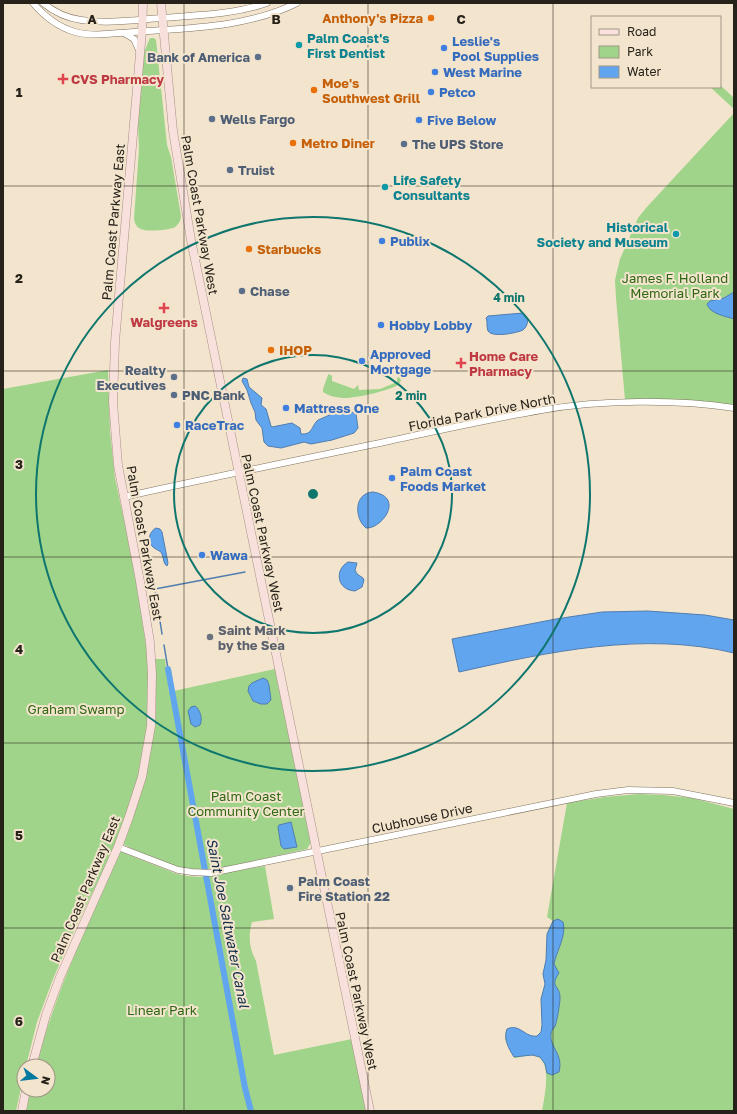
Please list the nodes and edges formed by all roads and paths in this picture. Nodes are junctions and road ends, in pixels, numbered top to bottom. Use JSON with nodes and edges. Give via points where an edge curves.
{"nodes":[{"id":1,"x":33,"y":3,"type":"edge"},
{"id":2,"x":43,"y":3,"type":"edge"},
{"id":3,"x":143,"y":3,"type":"edge"},
{"id":4,"x":161,"y":3,"type":"edge"},
{"id":5,"x":267,"y":3,"type":"edge"},
{"id":6,"x":297,"y":3,"type":"edge"},
{"id":7,"x":162,"y":17,"type":"junction"},
{"id":8,"x":142,"y":19,"type":"junction"},
{"id":9,"x":163,"y":30,"type":"junction"},
{"id":10,"x":142,"y":31,"type":"junction"},
{"id":11,"x":122,"y":32,"type":"junction"},
{"id":12,"x":139,"y":50,"type":"junction"},
{"id":13,"x":734,"y":408,"type":"edge"},
{"id":14,"x":238,"y":472,"type":"junction"},
{"id":15,"x":124,"y":497,"type":"junction"},
{"id":16,"x":734,"y":804,"type":"edge"},
{"id":17,"x":118,"y":847,"type":"junction"},
{"id":18,"x":317,"y":851,"type":"junction"},
{"id":19,"x":34,"y":1058,"type":"edge"},
{"id":20,"x":24,"y":1098,"type":"edge"},
{"id":21,"x":22,"y":1111,"type":"edge"},
{"id":22,"x":370,"y":1111,"type":"edge"}],
"edges":[{"from":1,"to":11,"type":"street","via":[[52,21],[71,31],[85,34]]},
{"from":2,"to":8,"type":"street","via":[[56,12],[80,20]]},
{"from":3,"to":8,"type":"main road","name":"Palm Coast Parkway East"},
{"from":4,"to":7,"type":"main road","name":"Palm Coast Parkway West"},
{"from":5,"to":7,"type":"street","via":[[230,12]]},
{"from":6,"to":9,"type":"street","via":[[280,11],[242,22]]},
{"from":7,"to":8,"type":"street"},
{"from":7,"to":9,"type":"main road","name":"Palm Coast Parkway West"},
{"from":8,"to":10,"type":"main road","name":"Palm Coast Parkway East"},
{"from":9,"to":10,"type":"street"},
{"from":9,"to":14,"type":"main road","name":"Palm Coast Parkway West","via":[[184,202]]},
{"from":10,"to":11,"type":"street"},
{"from":10,"to":12,"type":"main road","name":"Palm Coast Parkway East"},
{"from":11,"to":12,"type":"street","via":[[134,39]]},
{"from":12,"to":15,"type":"main road","name":"Palm Coast Parkway East","via":[[114,364],[114,423]]},
{"from":13,"to":14,"type":"street","name":"Florida Park Drive North","via":[[698,404],[637,403],[548,409]]},
{"from":14,"to":15,"type":"street","name":"Florida Park Drive North"},
{"from":14,"to":18,"type":"main road","name":"Palm Coast Parkway West"},
{"from":15,"to":17,"type":"main road","name":"Palm Coast Parkway East","via":[[148,628],[152,658],[152,698],[149,742],[142,777]]},
{"from":16,"to":18,"type":"street","name":"Clubhouse Drive","via":[[673,791],[628,790],[596,794]]},
{"from":17,"to":18,"type":"street","name":"Clubhouse Drive","via":[[178,870],[205,873]]},
{"from":17,"to":19,"type":"main road","name":"Palm Coast Parkway East","via":[[60,977]]},
{"from":18,"to":22,"type":"main road","name":"Palm Coast Parkway West"},
{"from":20,"to":21,"type":"main road"}]}
